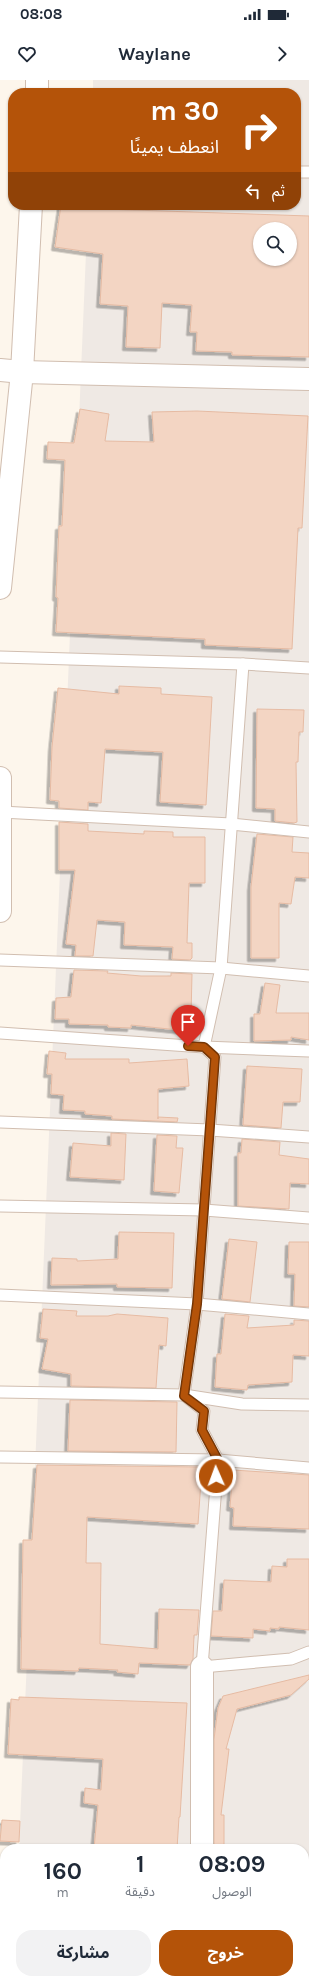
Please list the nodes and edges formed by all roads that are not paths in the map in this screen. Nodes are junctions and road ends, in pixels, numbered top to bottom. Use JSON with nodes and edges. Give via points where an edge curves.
{"nodes":[{"id":1,"x":31,"y":210,"type":"edge"},
{"id":2,"x":0,"y":370,"type":"edge"},
{"id":3,"x":22,"y":372,"type":"junction"},
{"id":4,"x":309,"y":380,"type":"edge"},
{"id":5,"x":0,"y":588,"type":"edge"},
{"id":6,"x":0,"y":657,"type":"edge"},
{"id":7,"x":243,"y":664,"type":"junction"},
{"id":8,"x":309,"y":668,"type":"edge"},
{"id":9,"x":0,"y":778,"type":"edge"},
{"id":10,"x":1,"y":812,"type":"junction"},
{"id":11,"x":231,"y":824,"type":"junction"},
{"id":12,"x":309,"y":832,"type":"edge"},
{"id":13,"x":0,"y":911,"type":"edge"},
{"id":14,"x":0,"y":960,"type":"edge"},
{"id":15,"x":221,"y":968,"type":"junction"},
{"id":16,"x":309,"y":976,"type":"edge"},
{"id":17,"x":0,"y":1033,"type":"edge"},
{"id":18,"x":204,"y":1047,"type":"junction"},
{"id":19,"x":309,"y":1051,"type":"edge"},
{"id":20,"x":0,"y":1122,"type":"edge"},
{"id":21,"x":210,"y":1130,"type":"junction"},
{"id":22,"x":309,"y":1137,"type":"edge"},
{"id":23,"x":0,"y":1206,"type":"edge"},
{"id":24,"x":204,"y":1210,"type":"junction"},
{"id":25,"x":309,"y":1218,"type":"edge"},
{"id":26,"x":0,"y":1295,"type":"edge"},
{"id":27,"x":197,"y":1304,"type":"junction"},
{"id":28,"x":309,"y":1314,"type":"edge"},
{"id":29,"x":0,"y":1392,"type":"edge"},
{"id":30,"x":184,"y":1396,"type":"junction"},
{"id":31,"x":309,"y":1405,"type":"edge"},
{"id":32,"x":0,"y":1457,"type":"edge"},
{"id":33,"x":218,"y":1460,"type":"junction"},
{"id":34,"x":309,"y":1468,"type":"edge"},
{"id":35,"x":309,"y":1652,"type":"edge"},
{"id":36,"x":202,"y":1667,"type":"junction"},
{"id":37,"x":202,"y":1844,"type":"edge"}],
"edges":[{"from":1,"to":3,"type":"street"},
{"from":2,"to":3,"type":"street"},
{"from":3,"to":4,"type":"street"},
{"from":3,"to":5,"type":"street"},
{"from":6,"to":7,"type":"lane"},
{"from":7,"to":8,"type":"lane"},
{"from":7,"to":11,"type":"lane"},
{"from":9,"to":10,"type":"street"},
{"from":10,"to":11,"type":"lane"},
{"from":10,"to":13,"type":"street"},
{"from":11,"to":12,"type":"lane"},
{"from":11,"to":15,"type":"lane"},
{"from":14,"to":15,"type":"lane"},
{"from":15,"to":16,"type":"lane"},
{"from":15,"to":18,"type":"lane"},
{"from":17,"to":18,"type":"lane"},
{"from":18,"to":19,"type":"lane"},
{"from":18,"to":21,"type":"lane","via":[[215,1057]]},
{"from":20,"to":21,"type":"lane"},
{"from":21,"to":22,"type":"lane"},
{"from":21,"to":24,"type":"lane"},
{"from":23,"to":24,"type":"lane"},
{"from":24,"to":25,"type":"lane"},
{"from":24,"to":27,"type":"lane"},
{"from":26,"to":27,"type":"lane"},
{"from":27,"to":28,"type":"lane"},
{"from":27,"to":30,"type":"lane"},
{"from":29,"to":30,"type":"lane"},
{"from":30,"to":31,"type":"lane","via":[[242,1404]]},
{"from":30,"to":33,"type":"lane","via":[[204,1411],[202,1430]]},
{"from":32,"to":33,"type":"lane"},
{"from":33,"to":34,"type":"lane"},
{"from":33,"to":36,"type":"lane"},
{"from":35,"to":36,"type":"lane","via":[[291,1659]]},
{"from":36,"to":37,"type":"street"}]}
